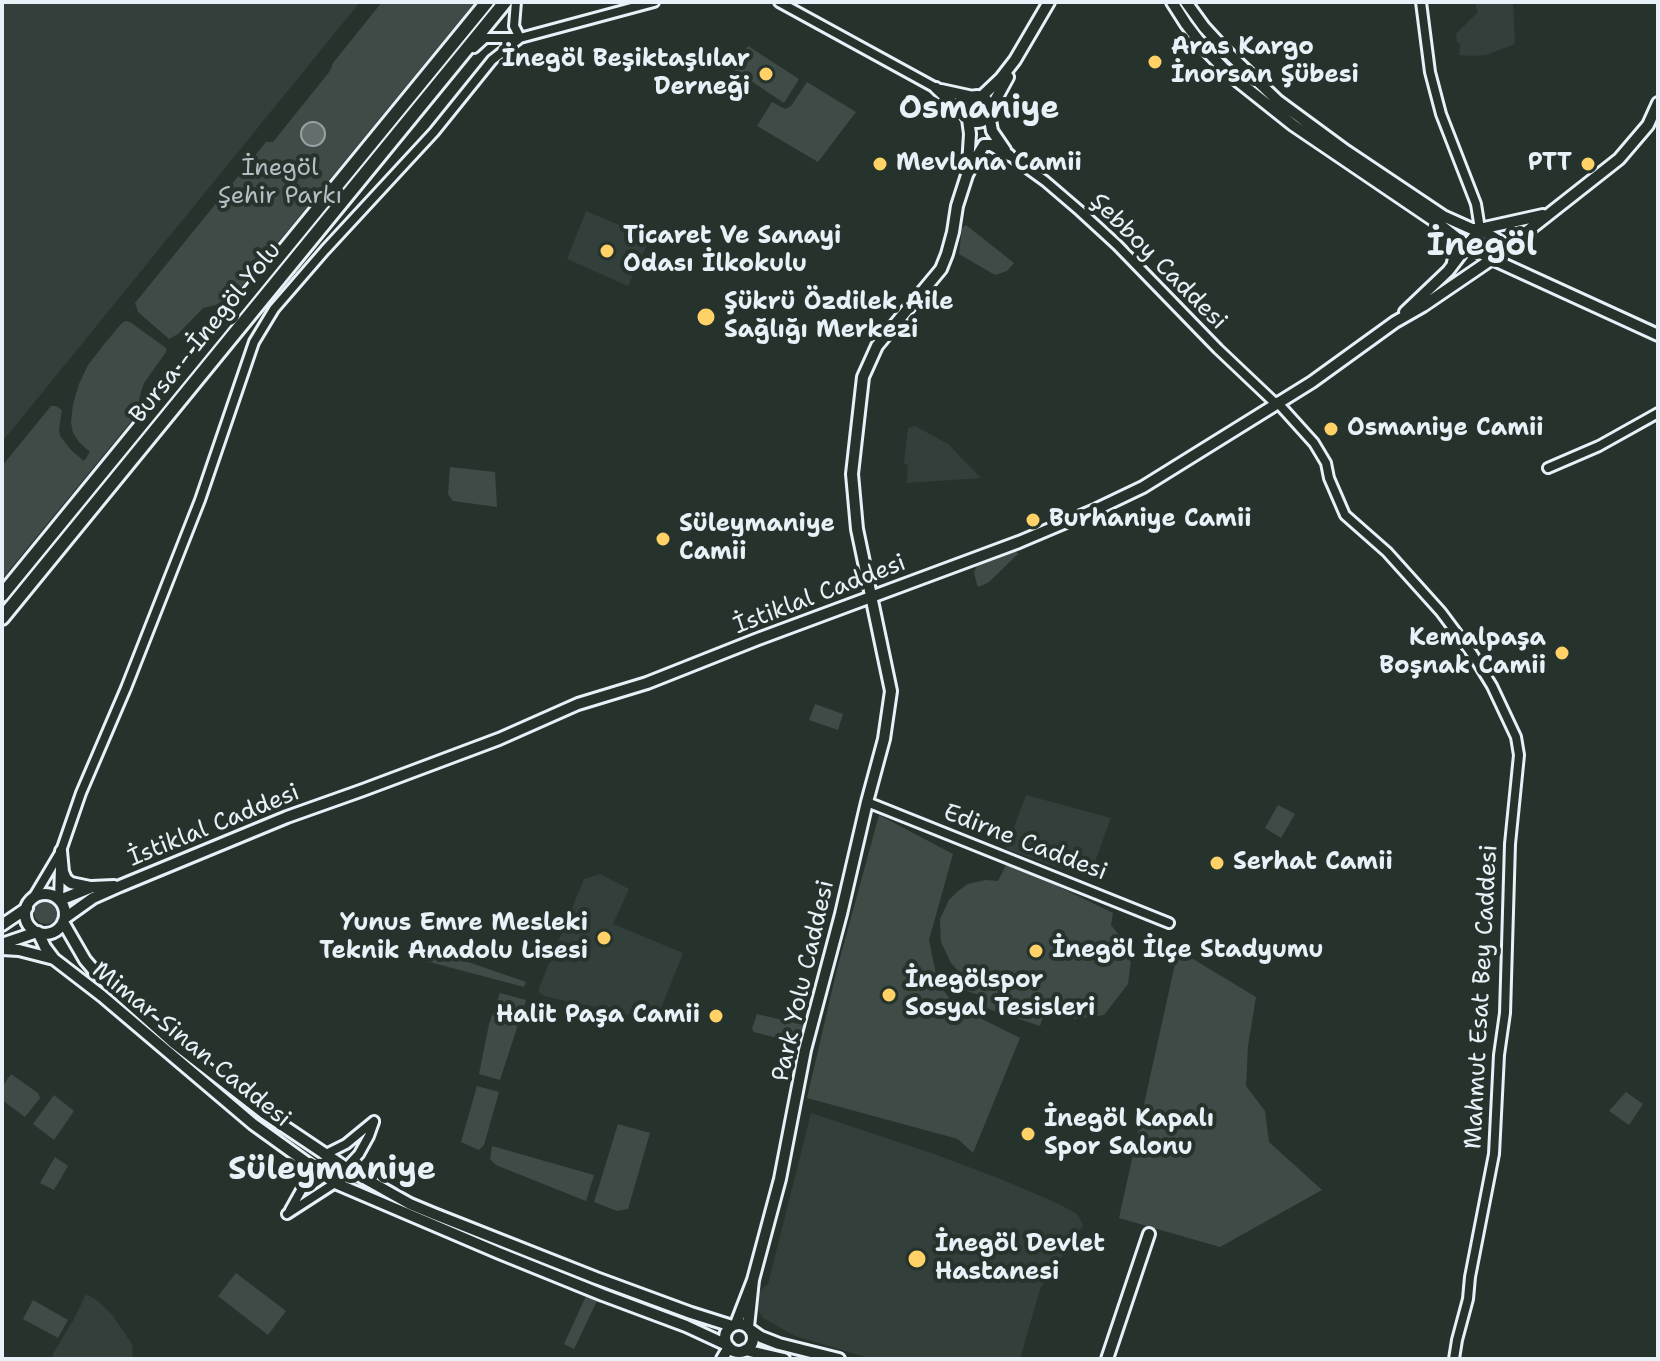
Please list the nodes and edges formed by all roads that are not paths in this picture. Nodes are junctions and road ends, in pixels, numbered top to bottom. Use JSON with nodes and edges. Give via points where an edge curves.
{"nodes":[{"id":1,"x":487,"y":2,"type":"edge"},
{"id":2,"x":505,"y":2,"type":"edge"},
{"id":3,"x":516,"y":2,"type":"edge"},
{"id":4,"x":654,"y":2,"type":"edge"},
{"id":5,"x":779,"y":2,"type":"edge"},
{"id":6,"x":1049,"y":2,"type":"edge"},
{"id":7,"x":1172,"y":2,"type":"edge"},
{"id":8,"x":1186,"y":2,"type":"edge"},
{"id":9,"x":1421,"y":2,"type":"edge"},
{"id":10,"x":520,"y":38,"type":"junction"},
{"id":11,"x":1015,"y":60,"type":"junction"},
{"id":12,"x":455,"y":64,"type":"junction"},
{"id":13,"x":936,"y":88,"type":"junction"},
{"id":14,"x":977,"y":97,"type":"junction"},
{"id":15,"x":1658,"y":103,"type":"edge"},
{"id":16,"x":989,"y":112,"type":"junction"},
{"id":17,"x":966,"y":117,"type":"junction"},
{"id":18,"x":992,"y":131,"type":"junction"},
{"id":19,"x":970,"y":134,"type":"junction"},
{"id":20,"x":984,"y":145,"type":"junction"},
{"id":21,"x":1009,"y":155,"type":"junction"},
{"id":22,"x":967,"y":175,"type":"junction"},
{"id":23,"x":1549,"y":213,"type":"junction"},
{"id":24,"x":1441,"y":220,"type":"junction"},
{"id":25,"x":1480,"y":229,"type":"junction"},
{"id":26,"x":1467,"y":246,"type":"junction"},
{"id":27,"x":1507,"y":246,"type":"junction"},
{"id":28,"x":1492,"y":259,"type":"junction"},
{"id":29,"x":1448,"y":271,"type":"junction"},
{"id":30,"x":1395,"y":322,"type":"junction"},
{"id":31,"x":1658,"y":335,"type":"edge"},
{"id":32,"x":1276,"y":402,"type":"junction"},
{"id":33,"x":1658,"y":413,"type":"edge"},
{"id":34,"x":1548,"y":468,"type":"dead end"},
{"id":35,"x":1329,"y":478,"type":"joint"},
{"id":36,"x":2,"y":595,"type":"edge"},
{"id":37,"x":871,"y":597,"type":"junction"},
{"id":38,"x":2,"y":618,"type":"edge"},
{"id":39,"x":867,"y":802,"type":"junction"},
{"id":40,"x":61,"y":851,"type":"junction"},
{"id":41,"x":120,"y":886,"type":"junction"},
{"id":42,"x":92,"y":887,"type":"junction"},
{"id":43,"x":59,"y":900,"type":"junction"},
{"id":44,"x":30,"y":903,"type":"junction"},
{"id":45,"x":64,"y":920,"type":"junction"},
{"id":46,"x":1169,"y":923,"type":"dead end"},
{"id":47,"x":2,"y":925,"type":"edge"},
{"id":48,"x":38,"y":932,"type":"junction"},
{"id":49,"x":2,"y":946,"type":"edge"},
{"id":50,"x":54,"y":959,"type":"junction"},
{"id":51,"x":324,"y":1155,"type":"junction"},
{"id":52,"x":346,"y":1168,"type":"junction"},
{"id":53,"x":313,"y":1169,"type":"junction"},
{"id":54,"x":335,"y":1183,"type":"junction"},
{"id":55,"x":1149,"y":1234,"type":"dead end"},
{"id":56,"x":753,"y":1280,"type":"junction"},
{"id":57,"x":734,"y":1325,"type":"junction"},
{"id":58,"x":750,"y":1329,"type":"junction"},
{"id":59,"x":728,"y":1346,"type":"junction"},
{"id":60,"x":740,"y":1353,"type":"edge"},
{"id":61,"x":722,"y":1359,"type":"edge"},
{"id":62,"x":784,"y":1359,"type":"edge"},
{"id":63,"x":839,"y":1359,"type":"edge"},
{"id":64,"x":1107,"y":1359,"type":"edge"},
{"id":65,"x":1454,"y":1359,"type":"edge"}],
"edges":[{"from":1,"to":36,"type":"highway","name":"Bursa - İnegöl Yolu"},
{"from":2,"to":12,"type":"highway","name":"Bursa - İnegöl Yolu"},
{"from":3,"to":10,"type":"street","via":[[514,26]]},
{"from":4,"to":10,"type":"street"},
{"from":5,"to":13,"type":"street"},
{"from":6,"to":11,"type":"main road"},
{"from":7,"to":24,"type":"main road","via":[[1229,74],[1293,125]]},
{"from":8,"to":24,"type":"main road","via":[[1226,51],[1278,101]]},
{"from":9,"to":25,"type":"street","via":[[1430,72]]},
{"from":10,"to":12,"type":"street","via":[[485,38]]},
{"from":10,"to":40,"type":"street","via":[[492,60],[325,250],[274,309],[254,342],[200,500]]},
{"from":11,"to":14,"type":"main road"},
{"from":11,"to":16,"type":"main road"},
{"from":12,"to":38,"type":"highway","name":"Bursa - İnegöl Yolu"},
{"from":13,"to":14,"type":"main road"},
{"from":13,"to":17,"type":"main road"},
{"from":14,"to":16,"type":"main road","via":[[988,102]]},
{"from":14,"to":17,"type":"main road","via":[[964,107]]},
{"from":15,"to":23,"type":"main road","name":"İstiklal Caddesi","via":[[1648,125],[1619,159]]},
{"from":16,"to":17,"type":"main road","via":[[979,122]]},
{"from":16,"to":18,"type":"main road"},
{"from":17,"to":19,"type":"main road"},
{"from":18,"to":20,"type":"main road"},
{"from":18,"to":21,"type":"main road"},
{"from":19,"to":20,"type":"main road"},
{"from":19,"to":22,"type":"main road"},
{"from":20,"to":21,"type":"main road"},
{"from":20,"to":22,"type":"main road"},
{"from":21,"to":32,"type":"street","name":"Şebboy Caddesi","via":[[1117,245]]},
{"from":22,"to":37,"type":"main road","via":[[941,269],[877,346],[863,377],[852,474]]},
{"from":23,"to":25,"type":"main road"},
{"from":23,"to":27,"type":"main road","name":"İstiklal Caddesi"},
{"from":24,"to":25,"type":"main road"},
{"from":24,"to":26,"type":"main road"},
{"from":24,"to":29,"type":"street","via":[[1454,246]]},
{"from":25,"to":26,"type":"main road"},
{"from":25,"to":27,"type":"main road"},
{"from":26,"to":28,"type":"main road"},
{"from":26,"to":29,"type":"main road"},
{"from":27,"to":28,"type":"main road","name":"İstiklal Caddesi"},
{"from":28,"to":30,"type":"main road","name":"İstiklal Caddesi"},
{"from":28,"to":31,"type":"main road"},
{"from":29,"to":30,"type":"main road"},
{"from":30,"to":32,"type":"main road","name":"İstiklal Caddesi"},
{"from":32,"to":35,"type":"street","name":"Şebboy Caddesi","via":[[1314,443]]},
{"from":32,"to":37,"type":"main road","name":"İstiklal Caddesi","via":[[1143,487],[1019,542]]},
{"from":33,"to":34,"type":"street"},
{"from":35,"to":65,"type":"street","name":"Mahmut Esat Bey Caddesi","via":[[1345,515],[1387,552],[1473,655],[1513,730],[1519,755],[1494,1154]]},
{"from":37,"to":39,"type":"main road","name":"Park Yolu Caddesi","via":[[891,691]]},
{"from":37,"to":41,"type":"main road","name":"İstiklal Caddesi","via":[[578,704]]},
{"from":39,"to":46,"type":"street","name":"Edirne Caddesi"},
{"from":39,"to":56,"type":"main road","name":"Park Yolu Caddesi"},
{"from":40,"to":42,"type":"main road","via":[[66,879]]},
{"from":40,"to":43,"type":"street"},
{"from":40,"to":44,"type":"street"},
{"from":41,"to":42,"type":"main road","name":"İstiklal Caddesi"},
{"from":41,"to":45,"type":"main road","name":"İstiklal Caddesi"},
{"from":42,"to":43,"type":"main road","name":"İstiklal Caddesi"},
{"from":43,"to":44,"type":"main road","via":[[46,894]]},
{"from":43,"to":45,"type":"main road"},
{"from":44,"to":47,"type":"main road"},
{"from":44,"to":48,"type":"main road","via":[[27,921]]},
{"from":45,"to":48,"type":"main road","via":[[52,932]]},
{"from":45,"to":51,"type":"main road","name":"Mimar Sinan Caddesi","via":[[97,974],[163,1034]]},
{"from":48,"to":49,"type":"main road"},
{"from":48,"to":50,"type":"main road","name":"Mimar Sinan Caddesi"},
{"from":49,"to":50,"type":"main road"},
{"from":50,"to":53,"type":"main road","name":"Mimar Sinan Caddesi"},
{"from":51,"to":52,"type":"main road","name":"Mimar Sinan Caddesi"},
{"from":51,"to":52,"type":"street","via":[[374,1121],[359,1154]]},
{"from":51,"to":53,"type":"main road"},
{"from":52,"to":54,"type":"main road"},
{"from":52,"to":57,"type":"main road","name":"Mimar Sinan Caddesi","via":[[434,1214]]},
{"from":53,"to":54,"type":"main road","name":"Mimar Sinan Caddesi"},
{"from":53,"to":54,"type":"street","via":[[287,1214]]},
{"from":54,"to":59,"type":"main road","name":"Mimar Sinan Caddesi"},
{"from":55,"to":64,"type":"main road"},
{"from":56,"to":57,"type":"main road"},
{"from":56,"to":58,"type":"main road"},
{"from":57,"to":58,"type":"main road"},
{"from":57,"to":59,"type":"main road","via":[[725,1337]]},
{"from":58,"to":60,"type":"main road","via":[[753,1339]]},
{"from":58,"to":63,"type":"main road","via":[[779,1344]]},
{"from":59,"to":60,"type":"main road"},
{"from":59,"to":61,"type":"main road"},
{"from":60,"to":62,"type":"main road"}]}
